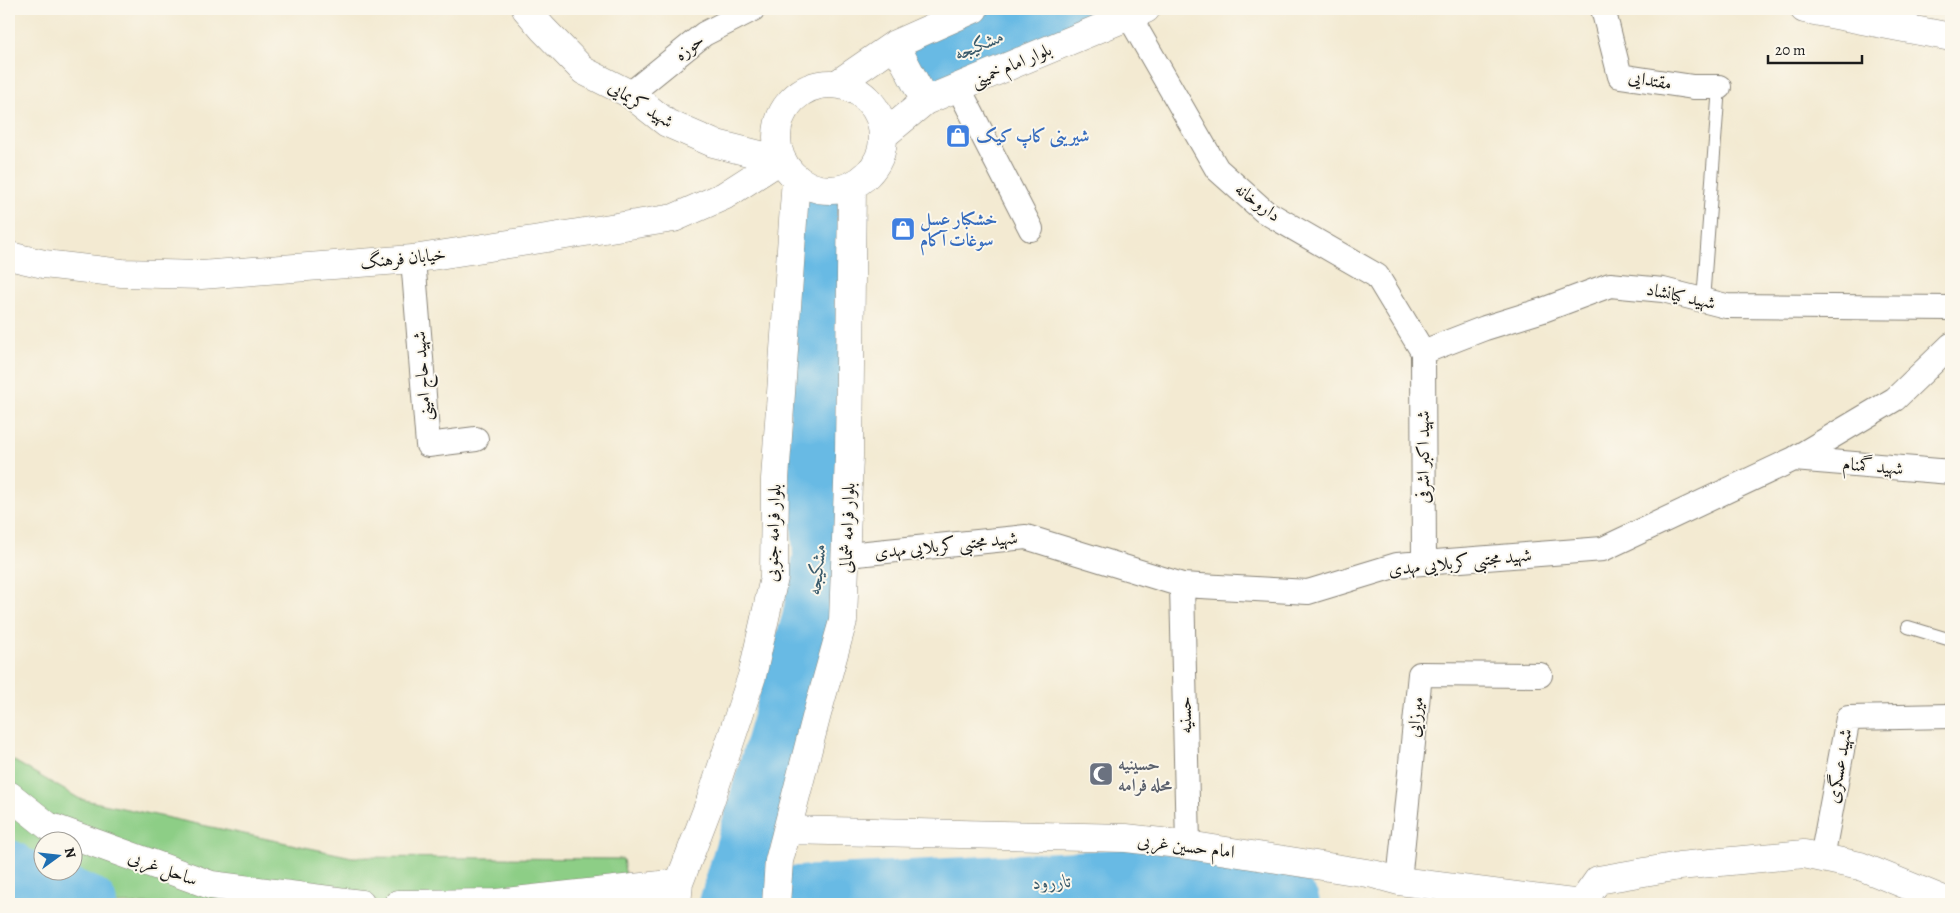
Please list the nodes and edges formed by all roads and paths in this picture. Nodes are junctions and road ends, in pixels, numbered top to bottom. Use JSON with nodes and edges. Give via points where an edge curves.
{"nodes":[{"id":1,"x":526,"y":9,"type":"edge"},
{"id":2,"x":753,"y":9,"type":"edge"},
{"id":3,"x":974,"y":9,"type":"edge"},
{"id":4,"x":1603,"y":9,"type":"edge"},
{"id":5,"x":1804,"y":9,"type":"edge"},
{"id":6,"x":1138,"y":12,"type":"edge"},
{"id":7,"x":1951,"y":37,"type":"edge"},
{"id":8,"x":895,"y":44,"type":"junction"},
{"id":9,"x":837,"y":84,"type":"junction"},
{"id":10,"x":958,"y":87,"type":"junction"},
{"id":11,"x":1719,"y":87,"type":"joint"},
{"id":12,"x":630,"y":94,"type":"junction"},
{"id":13,"x":924,"y":101,"type":"junction"},
{"id":14,"x":884,"y":135,"type":"junction"},
{"id":15,"x":788,"y":169,"type":"junction"},
{"id":16,"x":852,"y":186,"type":"junction"},
{"id":17,"x":1031,"y":229,"type":"dead end"},
{"id":18,"x":9,"y":256,"type":"edge"},
{"id":19,"x":413,"y":259,"type":"junction"},
{"id":20,"x":1703,"y":301,"type":"junction"},
{"id":21,"x":1951,"y":308,"type":"edge"},
{"id":22,"x":1951,"y":346,"type":"edge"},
{"id":23,"x":1423,"y":352,"type":"junction"},
{"id":24,"x":476,"y":439,"type":"dead end"},
{"id":25,"x":1794,"y":459,"type":"junction"},
{"id":26,"x":1951,"y":472,"type":"edge"},
{"id":27,"x":846,"y":555,"type":"junction"},
{"id":28,"x":1424,"y":563,"type":"junction"},
{"id":29,"x":1182,"y":585,"type":"junction"},
{"id":30,"x":1908,"y":627,"type":"dead end"},
{"id":31,"x":1951,"y":640,"type":"edge"},
{"id":32,"x":1540,"y":675,"type":"dead end"},
{"id":33,"x":1951,"y":716,"type":"edge"},
{"id":34,"x":9,"y":794,"type":"edge"},
{"id":35,"x":787,"y":830,"type":"junction"},
{"id":36,"x":1188,"y":845,"type":"junction"},
{"id":37,"x":1822,"y":858,"type":"junction"},
{"id":38,"x":1399,"y":881,"type":"junction"},
{"id":39,"x":678,"y":897,"type":"edge"},
{"id":40,"x":1951,"y":903,"type":"edge"},
{"id":41,"x":361,"y":904,"type":"edge"},
{"id":42,"x":398,"y":904,"type":"edge"},
{"id":43,"x":776,"y":904,"type":"edge"},
{"id":44,"x":1581,"y":904,"type":"edge"}],
"edges":[{"from":1,"to":12,"type":"street","name":"شهید کریمایی","via":[[584,71]]},
{"from":2,"to":12,"type":"street","name":"حوزه","via":[[704,34]]},
{"from":3,"to":8,"type":"street"},
{"from":4,"to":11,"type":"street","name":"مقتدایی","via":[[1620,76],[1693,87]]},
{"from":5,"to":7,"type":"street"},
{"from":6,"to":10,"type":"street","name":"بلوار امام خمینی"},
{"from":6,"to":23,"type":"street","name":"داروخانه","via":[[1217,169],[1264,211],[1377,276]]},
{"from":8,"to":9,"type":"street"},
{"from":8,"to":13,"type":"street"},
{"from":9,"to":14,"type":"street","via":[[864,96],[881,120]]},
{"from":9,"to":15,"type":"street","via":[[821,84],[805,90],[782,113],[778,129]]},
{"from":10,"to":13,"type":"street","name":"بلوار امام خمینی"},
{"from":10,"to":17,"type":"street"},
{"from":11,"to":20,"type":"lane"},
{"from":12,"to":15,"type":"street","name":"شهید کریمایی","via":[[667,123]]},
{"from":13,"to":14,"type":"street","name":"بلوار امام خمینی"},
{"from":14,"to":16,"type":"street","via":[[882,151],[875,165],[865,178]]},
{"from":15,"to":16,"type":"street","via":[[809,186],[823,190]]},
{"from":15,"to":19,"type":"street","name":"خیابان فرهنگ","via":[[674,218]]},
{"from":15,"to":39,"type":"street","name":"بلوار فرامه جنوبی","via":[[774,578],[752,676]]},
{"from":16,"to":27,"type":"street","name":"بلوار فرامه شمالی"},
{"from":18,"to":19,"type":"street","name":"خیابان فرهنگ","via":[[44,264],[122,273],[201,275]]},
{"from":19,"to":24,"type":"street","name":"شهید حاج امینی","via":[[428,445]]},
{"from":20,"to":21,"type":"street","name":"شهید کیانشاد","via":[[1726,306]]},
{"from":20,"to":23,"type":"street","name":"شهید کیانشاد","via":[[1663,290],[1610,285]]},
{"from":22,"to":25,"type":"street","name":"شهید مجتبی کربلایی مهدی","via":[[1895,399]]},
{"from":23,"to":28,"type":"street","name":"شهید اکبر اشرفی"},
{"from":25,"to":26,"type":"street","name":"شهید گمنام"},
{"from":25,"to":28,"type":"street","name":"شهید مجتبی کربلایی مهدی","via":[[1603,549]]},
{"from":27,"to":29,"type":"street","name":"شهید مجتبی کربلایی مهدی","via":[[1026,537]]},
{"from":27,"to":35,"type":"street","name":"بلوار فرامه شمالی","via":[[843,621]]},
{"from":28,"to":29,"type":"street","name":"شهید مجتبی کربلایی مهدی","via":[[1397,565],[1308,592]]},
{"from":29,"to":36,"type":"street","name":"حسنیه"},
{"from":30,"to":31,"type":"lane"},
{"from":32,"to":38,"type":"street","name":"میرزایی","via":[[1420,674]]},
{"from":33,"to":37,"type":"street","name":"شهید عسگری","via":[[1848,718]]},
{"from":34,"to":41,"type":"street","name":"ساحل غربی","via":[[48,826],[211,885]]},
{"from":35,"to":36,"type":"street","name":"امام حسین غربی","via":[[1126,838]]},
{"from":35,"to":43,"type":"street","name":"بلوار فرامه شمالی","via":[[779,861]]},
{"from":36,"to":38,"type":"street","name":"امام حسین غربی","via":[[1373,874]]},
{"from":37,"to":40,"type":"street","via":[[1860,866]]},
{"from":37,"to":44,"type":"street","via":[[1804,854],[1679,866],[1598,880]]},
{"from":38,"to":44,"type":"street","name":"امام حسین غربی"},
{"from":39,"to":42,"type":"street"}]}
